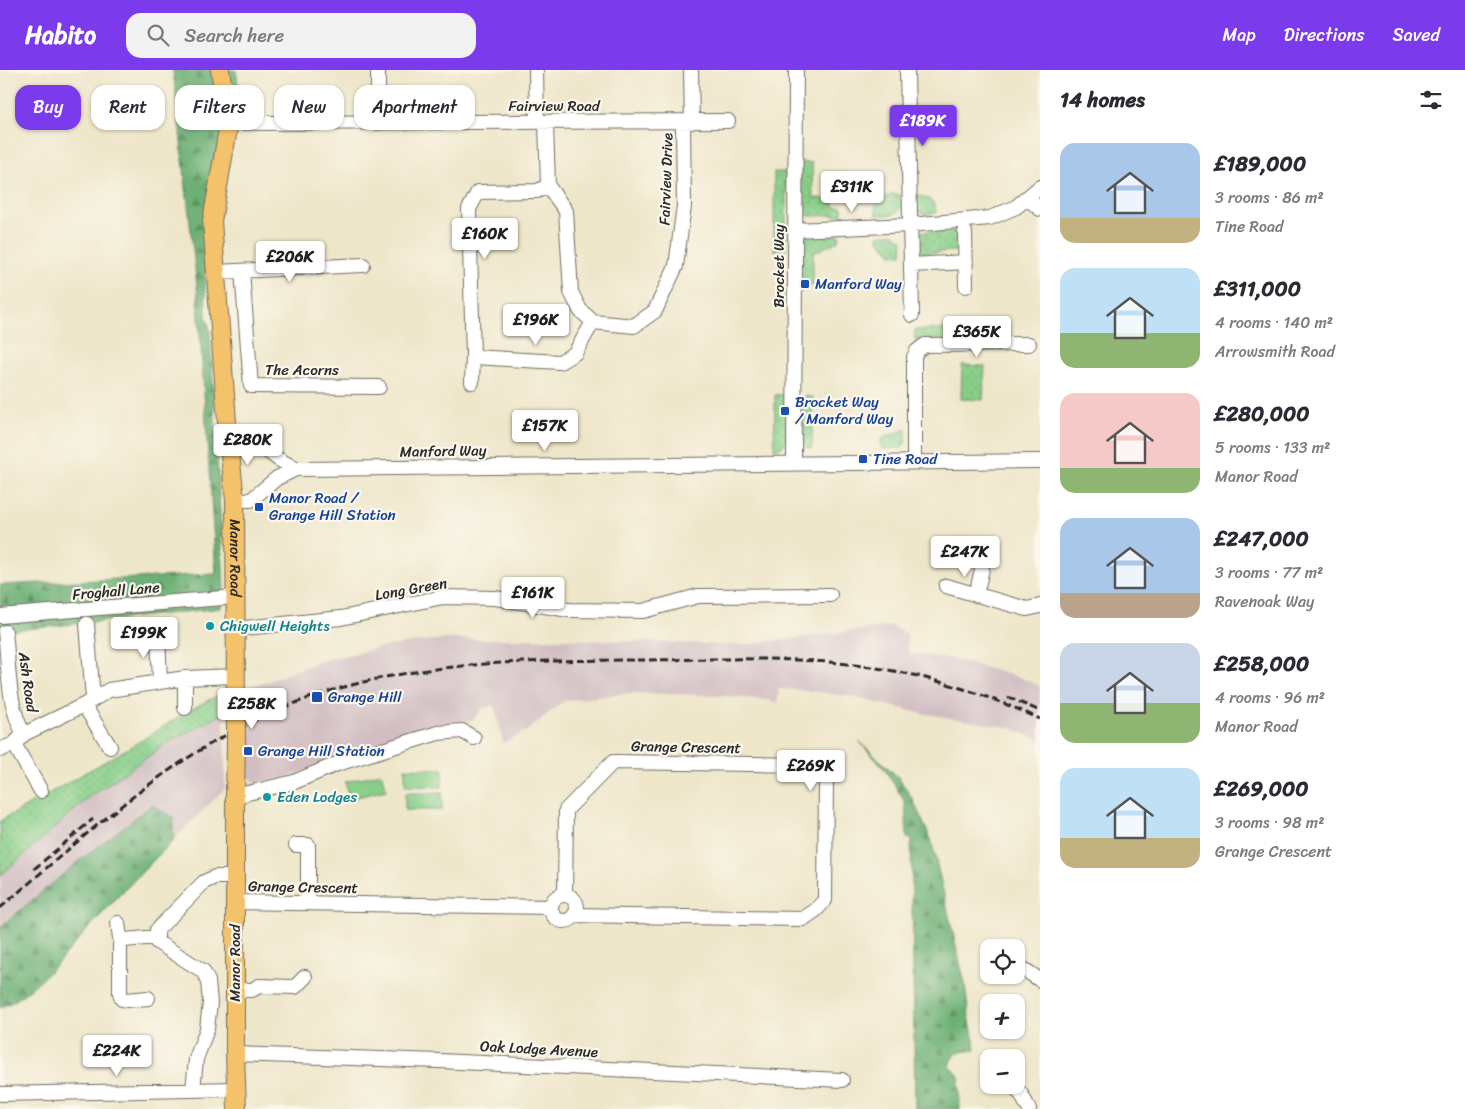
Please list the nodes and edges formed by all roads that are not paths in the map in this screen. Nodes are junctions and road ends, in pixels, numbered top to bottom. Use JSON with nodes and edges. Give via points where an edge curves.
{"nodes":[{"id":1,"x":220,"y":70,"type":"edge"},
{"id":2,"x":378,"y":70,"type":"edge"},
{"id":3,"x":536,"y":70,"type":"edge"},
{"id":4,"x":691,"y":70,"type":"edge"},
{"id":5,"x":796,"y":70,"type":"edge"},
{"id":6,"x":907,"y":70,"type":"edge"},
{"id":7,"x":223,"y":85,"type":"edge"},
{"id":8,"x":378,"y":85,"type":"edge"},
{"id":9,"x":728,"y":121,"type":"dead end"},
{"id":10,"x":475,"y":122,"type":"edge"},
{"id":11,"x":541,"y":122,"type":"junction"},
{"id":12,"x":688,"y":122,"type":"junction"},
{"id":13,"x":264,"y":123,"type":"edge"},
{"id":14,"x":354,"y":123,"type":"edge"},
{"id":15,"x":228,"y":130,"type":"edge"},
{"id":16,"x":548,"y":186,"type":"junction"},
{"id":17,"x":1040,"y":187,"type":"edge"},
{"id":18,"x":1027,"y":198,"type":"junction"},
{"id":19,"x":1040,"y":209,"type":"edge"},
{"id":20,"x":910,"y":225,"type":"junction"},
{"id":21,"x":795,"y":230,"type":"junction"},
{"id":22,"x":965,"y":232,"type":"dead end"},
{"id":23,"x":966,"y":262,"type":"junction"},
{"id":24,"x":363,"y":265,"type":"dead end"},
{"id":25,"x":911,"y":265,"type":"junction"},
{"id":26,"x":242,"y":271,"type":"junction"},
{"id":27,"x":215,"y":272,"type":"junction"},
{"id":28,"x":966,"y":286,"type":"dead end"},
{"id":29,"x":912,"y":315,"type":"dead end"},
{"id":30,"x":593,"y":322,"type":"junction"},
{"id":31,"x":1029,"y":344,"type":"dead end"},
{"id":32,"x":473,"y":357,"type":"junction"},
{"id":33,"x":472,"y":382,"type":"dead end"},
{"id":34,"x":379,"y":387,"type":"dead end"},
{"id":35,"x":228,"y":435,"type":"junction"},
{"id":36,"x":1040,"y":461,"type":"edge"},
{"id":37,"x":914,"y":462,"type":"junction"},
{"id":38,"x":794,"y":463,"type":"junction"},
{"id":39,"x":296,"y":469,"type":"junction"},
{"id":40,"x":235,"y":500,"type":"junction"},
{"id":41,"x":982,"y":569,"type":"dead end"},
{"id":42,"x":946,"y":586,"type":"dead end"},
{"id":43,"x":830,"y":595,"type":"dead end"},
{"id":44,"x":976,"y":595,"type":"junction"},
{"id":45,"x":235,"y":597,"type":"junction"},
{"id":46,"x":1040,"y":606,"type":"edge"},
{"id":47,"x":0,"y":616,"type":"edge"},
{"id":48,"x":87,"y":624,"type":"dead end"},
{"id":49,"x":235,"y":629,"type":"junction"},
{"id":50,"x":5,"y":632,"type":"dead end"},
{"id":51,"x":158,"y":635,"type":"dead end"},
{"id":52,"x":235,"y":676,"type":"junction"},
{"id":53,"x":185,"y":678,"type":"junction"},
{"id":54,"x":160,"y":682,"type":"junction"},
{"id":55,"x":88,"y":702,"type":"junction"},
{"id":56,"x":185,"y":708,"type":"dead end"},
{"id":57,"x":474,"y":738,"type":"dead end"},
{"id":58,"x":19,"y":739,"type":"junction"},
{"id":59,"x":110,"y":747,"type":"dead end"},
{"id":60,"x":0,"y":750,"type":"edge"},
{"id":61,"x":41,"y":791,"type":"dead end"},
{"id":62,"x":235,"y":796,"type":"junction"},
{"id":63,"x":296,"y":845,"type":"dead end"},
{"id":64,"x":235,"y":877,"type":"junction"},
{"id":65,"x":565,"y":895,"type":"junction"},
{"id":66,"x":235,"y":902,"type":"junction"},
{"id":67,"x":308,"y":903,"type":"junction"},
{"id":68,"x":551,"y":907,"type":"junction"},
{"id":69,"x":574,"y":915,"type":"junction"},
{"id":70,"x":118,"y":923,"type":"dead end"},
{"id":71,"x":157,"y":937,"type":"junction"},
{"id":72,"x":124,"y":940,"type":"junction"},
{"id":73,"x":1025,"y":970,"type":"edge"},
{"id":74,"x":305,"y":977,"type":"dead end"},
{"id":75,"x":1040,"y":980,"type":"edge"},
{"id":76,"x":235,"y":990,"type":"junction"},
{"id":77,"x":148,"y":998,"type":"dead end"},
{"id":78,"x":234,"y":1054,"type":"junction"},
{"id":79,"x":842,"y":1080,"type":"dead end"},
{"id":80,"x":235,"y":1089,"type":"junction"},
{"id":81,"x":193,"y":1090,"type":"junction"},
{"id":82,"x":0,"y":1094,"type":"edge"},
{"id":83,"x":1021,"y":1094,"type":"edge"},
{"id":84,"x":237,"y":1109,"type":"edge"},
{"id":85,"x":1029,"y":1109,"type":"edge"}],
"edges":[{"from":1,"to":7,"type":"main road","name":"Manor Road"},
{"from":2,"to":8,"type":"street"},
{"from":3,"to":11,"type":"street"},
{"from":4,"to":12,"type":"street","name":"Fairview Drive"},
{"from":5,"to":21,"type":"street","name":"Brocket Way"},
{"from":6,"to":20,"type":"street"},
{"from":9,"to":12,"type":"street","name":"Fairview Road"},
{"from":10,"to":11,"type":"street","name":"Fairview Road"},
{"from":11,"to":12,"type":"street","name":"Fairview Road"},
{"from":11,"to":16,"type":"street"},
{"from":12,"to":30,"type":"street","name":"Fairview Drive","via":[[684,206],[676,266],[656,311],[634,326]]},
{"from":13,"to":14,"type":"street","name":"Fairview Road"},
{"from":15,"to":27,"type":"main road","name":"Manor Road","via":[[212,221]]},
{"from":16,"to":30,"type":"street","via":[[566,211],[570,292],[580,310]]},
{"from":16,"to":32,"type":"street","via":[[536,191],[478,192],[469,209]]},
{"from":17,"to":18,"type":"street"},
{"from":18,"to":19,"type":"street"},
{"from":18,"to":20,"type":"street","via":[[1016,207],[990,218]]},
{"from":20,"to":21,"type":"street"},
{"from":20,"to":25,"type":"street"},
{"from":21,"to":38,"type":"street","name":"Brocket Way"},
{"from":22,"to":23,"type":"street"},
{"from":23,"to":25,"type":"street"},
{"from":23,"to":28,"type":"street"},
{"from":24,"to":26,"type":"street"},
{"from":25,"to":29,"type":"street"},
{"from":26,"to":27,"type":"street"},
{"from":26,"to":34,"type":"street","name":"The Acorns","via":[[251,386]]},
{"from":27,"to":35,"type":"main road","name":"Manor Road"},
{"from":30,"to":32,"type":"street","via":[[575,353],[560,362]]},
{"from":31,"to":37,"type":"street","via":[[925,345],[917,351],[914,357]]},
{"from":32,"to":33,"type":"street"},
{"from":35,"to":39,"type":"street","via":[[247,436]]},
{"from":35,"to":40,"type":"main road","name":"Manor Road"},
{"from":36,"to":37,"type":"street","name":"Manford Way"},
{"from":37,"to":38,"type":"street","name":"Manford Way"},
{"from":38,"to":39,"type":"street","name":"Manford Way"},
{"from":39,"to":40,"type":"street","name":"Manford Way","via":[[277,478],[252,500]]},
{"from":40,"to":45,"type":"main road","name":"Manor Road"},
{"from":41,"to":44,"type":"street"},
{"from":42,"to":44,"type":"street"},
{"from":43,"to":49,"type":"street","name":"Long Green","via":[[698,596],[642,611],[569,610],[495,598],[443,597],[341,618]]},
{"from":44,"to":46,"type":"street","via":[[1027,609]]},
{"from":45,"to":47,"type":"street","name":"Froghall Lane"},
{"from":45,"to":49,"type":"main road","name":"Manor Road"},
{"from":48,"to":55,"type":"street"},
{"from":49,"to":52,"type":"main road","name":"Manor Road"},
{"from":50,"to":58,"type":"street","name":"Ash Road"},
{"from":51,"to":54,"type":"street"},
{"from":52,"to":53,"type":"street"},
{"from":52,"to":62,"type":"main road","name":"Manor Road","bridge":true},
{"from":53,"to":54,"type":"street"},
{"from":53,"to":56,"type":"street"},
{"from":54,"to":55,"type":"street","via":[[109,690]]},
{"from":55,"to":58,"type":"street"},
{"from":55,"to":59,"type":"street"},
{"from":57,"to":62,"type":"street","via":[[462,731],[438,733],[338,764],[294,782]]},
{"from":58,"to":60,"type":"street"},
{"from":58,"to":61,"type":"street","name":"Ash Road"},
{"from":62,"to":64,"type":"main road","name":"Manor Road"},
{"from":63,"to":67,"type":"street","via":[[308,846]]},
{"from":64,"to":66,"type":"main road","name":"Manor Road"},
{"from":64,"to":71,"type":"street","via":[[215,877],[204,882],[157,930]]},
{"from":65,"to":68,"type":"street","via":[[554,899]]},
{"from":65,"to":69,"type":"street","name":"Grange Crescent","via":[[576,902]]},
{"from":65,"to":69,"type":"street","name":"Grange Crescent","via":[[566,810],[613,762],[812,765],[821,771],[826,781],[825,900],[802,919]]},
{"from":66,"to":67,"type":"street","name":"Grange Crescent"},
{"from":66,"to":76,"type":"main road","name":"Manor Road"},
{"from":67,"to":68,"type":"street","name":"Grange Crescent"},
{"from":68,"to":69,"type":"street","name":"Grange Crescent","via":[[553,915],[560,920],[568,920]]},
{"from":70,"to":72,"type":"street","via":[[120,938]]},
{"from":71,"to":72,"type":"street"},
{"from":71,"to":81,"type":"street","via":[[157,942],[203,971],[208,981],[207,1029],[196,1059]]},
{"from":72,"to":77,"type":"street","via":[[120,946],[122,999]]},
{"from":73,"to":75,"type":"street"},
{"from":74,"to":76,"type":"street","via":[[295,986]]},
{"from":76,"to":78,"type":"main road","name":"Manor Road"},
{"from":78,"to":79,"type":"street","name":"Oak Lodge Avenue","via":[[439,1060]]},
{"from":78,"to":80,"type":"main road","name":"Manor Road"},
{"from":80,"to":81,"type":"street"},
{"from":80,"to":84,"type":"main road","name":"Manor Road"},
{"from":81,"to":82,"type":"street"},
{"from":83,"to":85,"type":"street"}]}
